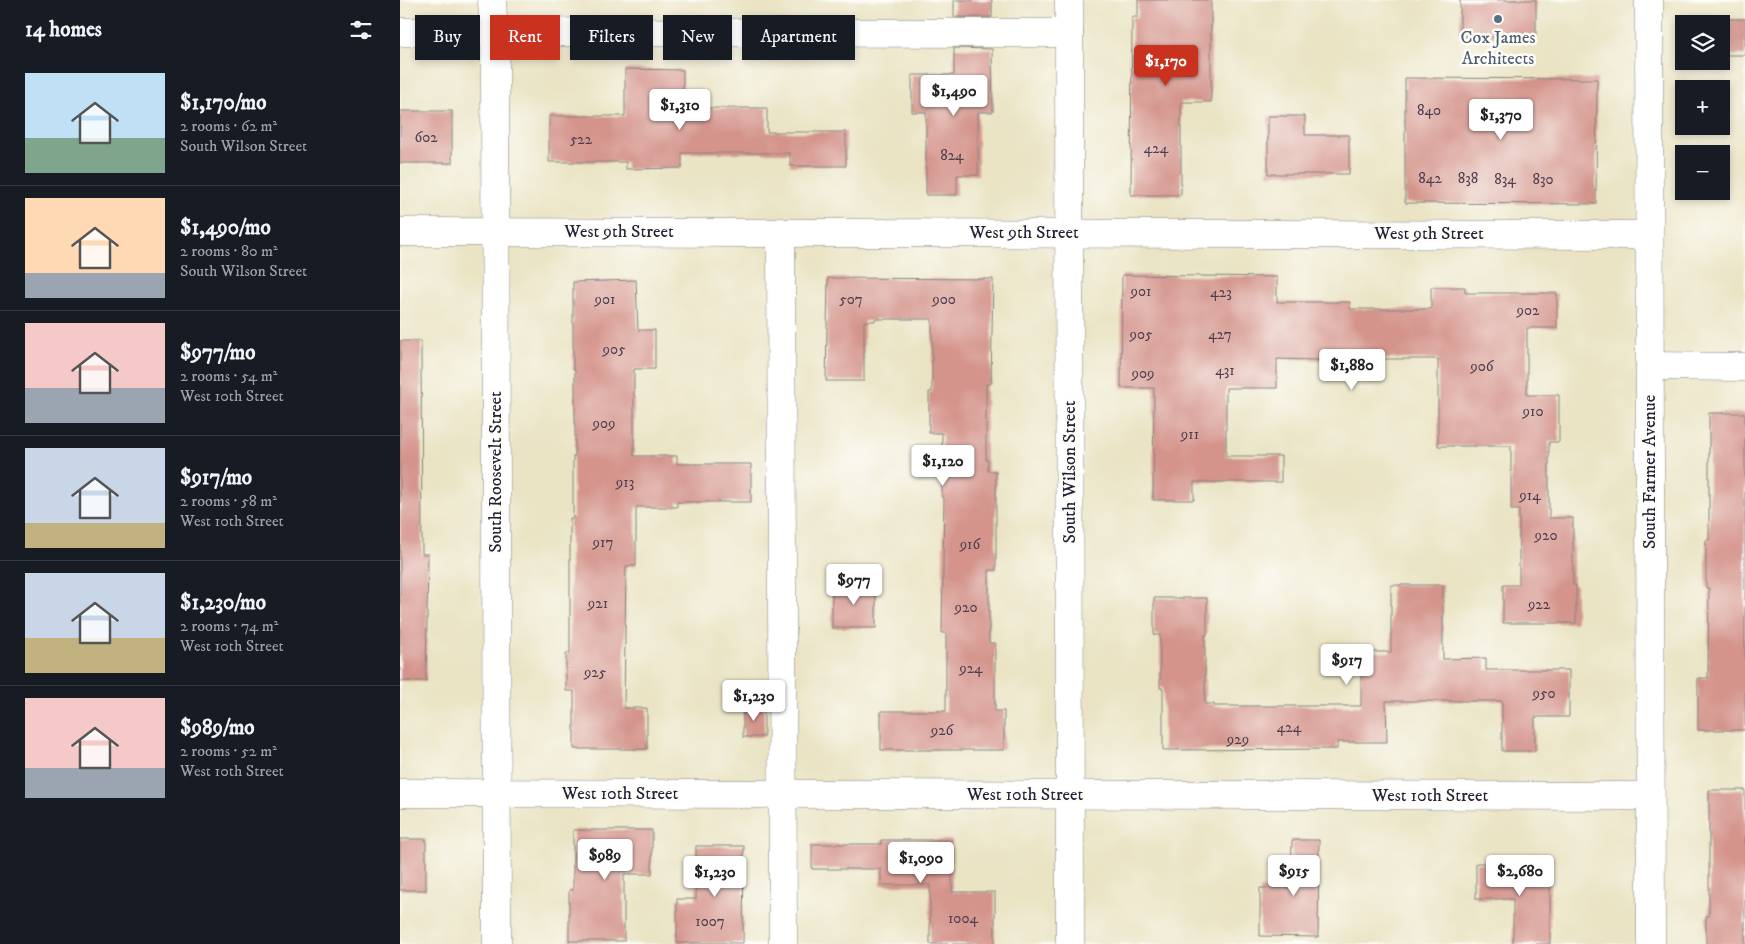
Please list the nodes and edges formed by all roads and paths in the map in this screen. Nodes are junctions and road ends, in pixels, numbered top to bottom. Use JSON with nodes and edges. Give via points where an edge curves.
{"nodes":[{"id":1,"x":492,"y":0,"type":"edge"},
{"id":2,"x":1070,"y":0,"type":"edge"},
{"id":3,"x":1649,"y":0,"type":"edge"},
{"id":4,"x":492,"y":15,"type":"edge"},
{"id":5,"x":400,"y":32,"type":"edge"},
{"id":6,"x":490,"y":33,"type":"edge"},
{"id":7,"x":560,"y":33,"type":"edge"},
{"id":8,"x":1070,"y":33,"type":"junction"},
{"id":9,"x":495,"y":60,"type":"edge"},
{"id":10,"x":400,"y":232,"type":"edge"},
{"id":11,"x":495,"y":232,"type":"junction"},
{"id":12,"x":781,"y":232,"type":"junction"},
{"id":13,"x":1069,"y":234,"type":"junction"},
{"id":14,"x":1649,"y":234,"type":"junction"},
{"id":15,"x":1650,"y":366,"type":"junction"},
{"id":16,"x":1745,"y":366,"type":"edge"},
{"id":17,"x":400,"y":793,"type":"edge"},
{"id":18,"x":496,"y":793,"type":"junction"},
{"id":19,"x":782,"y":795,"type":"junction"},
{"id":20,"x":1070,"y":796,"type":"junction"},
{"id":21,"x":1650,"y":796,"type":"junction"},
{"id":22,"x":496,"y":944,"type":"edge"},
{"id":23,"x":783,"y":944,"type":"edge"},
{"id":24,"x":1070,"y":944,"type":"edge"},
{"id":25,"x":1651,"y":944,"type":"edge"}],
"edges":[{"from":1,"to":4,"type":"street","name":"South Roosevelt Street"},
{"from":2,"to":8,"type":"street","name":"South Wilson Street"},
{"from":3,"to":14,"type":"street","name":"South Farmer Avenue"},
{"from":5,"to":6,"type":"street"},
{"from":7,"to":8,"type":"street"},
{"from":8,"to":13,"type":"street","name":"South Wilson Street"},
{"from":9,"to":11,"type":"street","name":"South Roosevelt Street"},
{"from":10,"to":11,"type":"street","name":"West 9th Street"},
{"from":11,"to":12,"type":"street","name":"West 9th Street"},
{"from":11,"to":18,"type":"street","name":"South Roosevelt Street"},
{"from":12,"to":13,"type":"street","name":"West 9th Street"},
{"from":12,"to":19,"type":"street"},
{"from":13,"to":14,"type":"street","name":"West 9th Street"},
{"from":13,"to":20,"type":"street","name":"South Wilson Street"},
{"from":14,"to":15,"type":"street","name":"South Farmer Avenue"},
{"from":15,"to":16,"type":"street"},
{"from":15,"to":21,"type":"street","name":"South Farmer Avenue"},
{"from":17,"to":18,"type":"street","name":"West 10th Street"},
{"from":18,"to":19,"type":"street","name":"West 10th Street"},
{"from":18,"to":22,"type":"street","name":"South Roosevelt Street"},
{"from":19,"to":20,"type":"street","name":"West 10th Street"},
{"from":19,"to":23,"type":"street"},
{"from":20,"to":21,"type":"street","name":"West 10th Street"},
{"from":20,"to":24,"type":"street","name":"South Wilson Street"},
{"from":21,"to":25,"type":"street","name":"South Farmer Avenue"}]}
